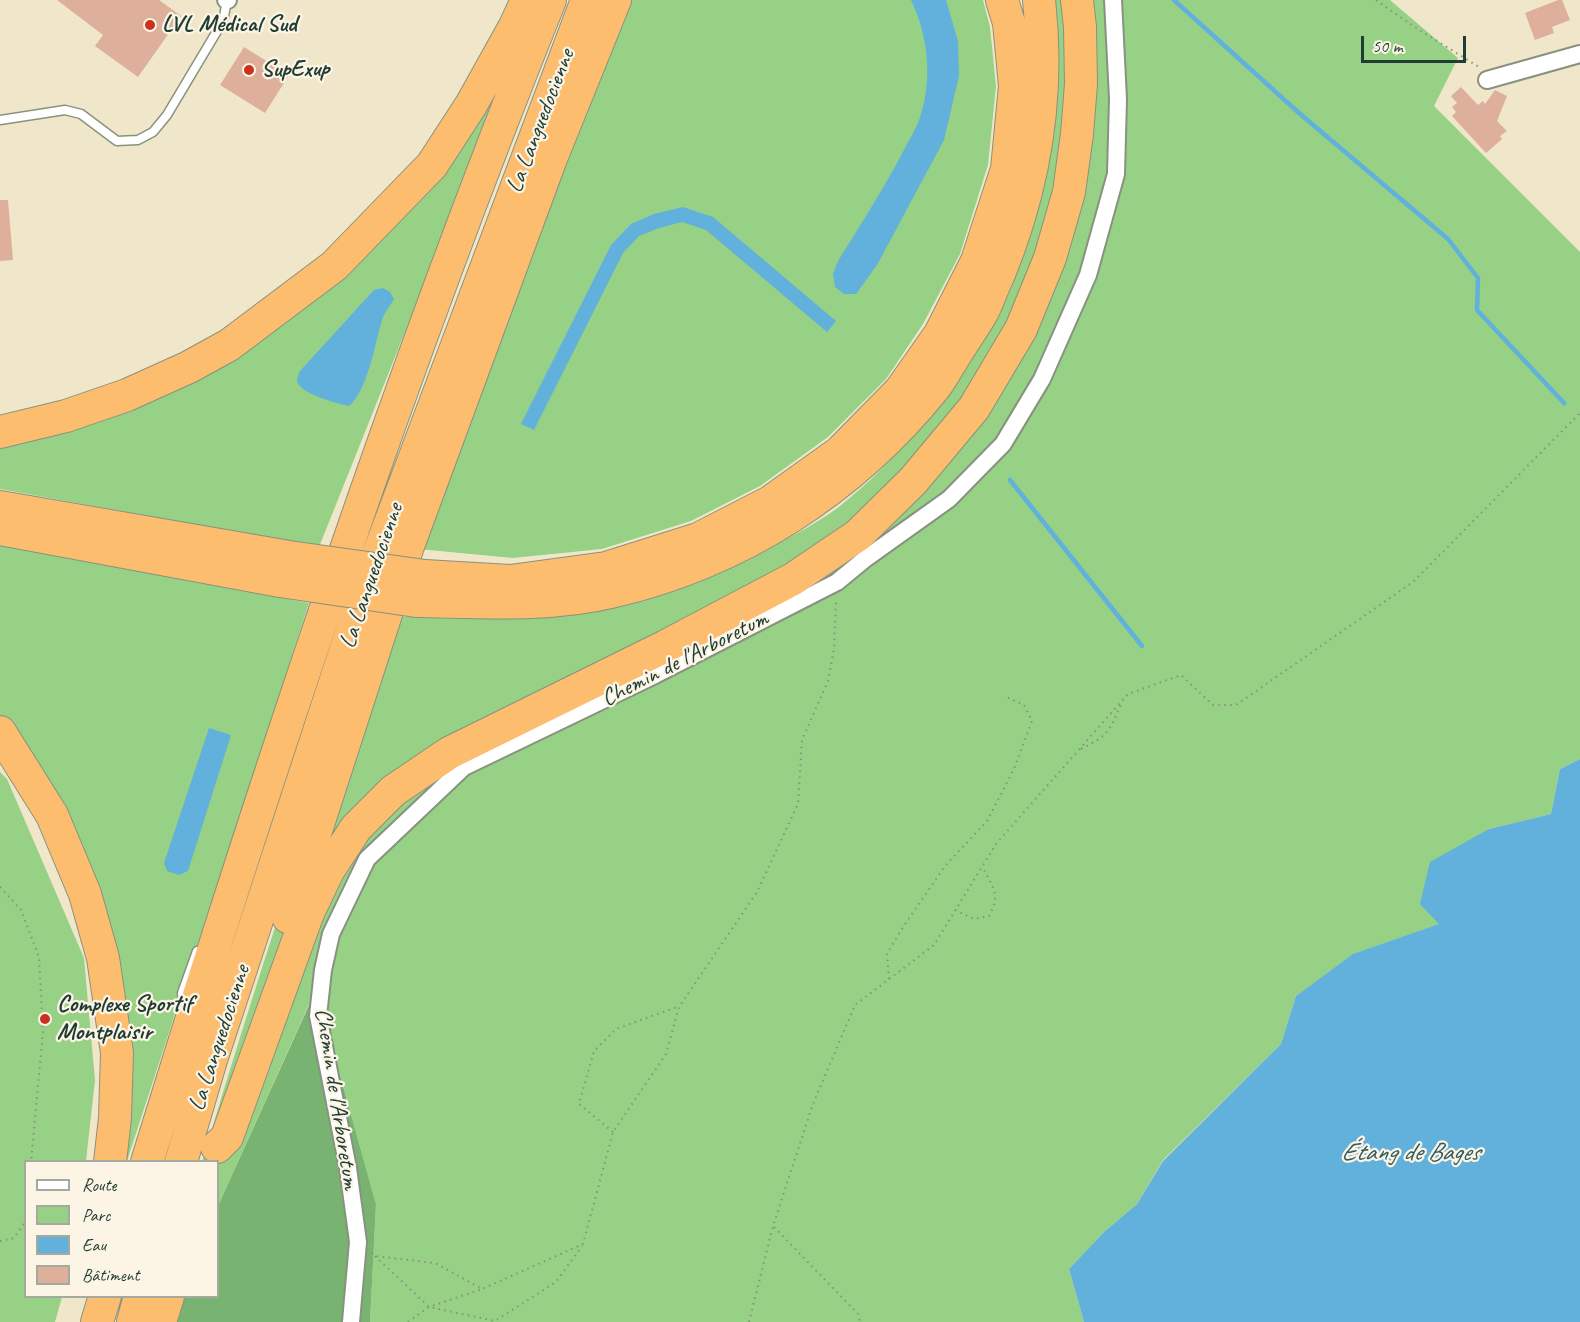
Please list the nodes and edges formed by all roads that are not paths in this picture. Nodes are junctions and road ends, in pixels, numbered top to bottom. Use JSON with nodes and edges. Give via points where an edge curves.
{"nodes":[{"id":1,"x":227,"y":0,"type":"edge"},
{"id":2,"x":527,"y":0,"type":"edge"},
{"id":3,"x":550,"y":0,"type":"edge"},
{"id":4,"x":587,"y":0,"type":"edge"},
{"id":5,"x":615,"y":0,"type":"edge"},
{"id":6,"x":1002,"y":0,"type":"edge"},
{"id":7,"x":1039,"y":0,"type":"edge"},
{"id":8,"x":1077,"y":0,"type":"edge"},
{"id":9,"x":1113,"y":0,"type":"edge"},
{"id":10,"x":1580,"y":54,"type":"edge"},
{"id":11,"x":1487,"y":80,"type":"road end"},
{"id":12,"x":0,"y":120,"type":"edge"},
{"id":13,"x":0,"y":432,"type":"edge"},
{"id":14,"x":0,"y":507,"type":"edge"},
{"id":15,"x":0,"y":529,"type":"edge"},
{"id":16,"x":285,"y":569,"type":"junction"},
{"id":17,"x":420,"y":589,"type":"junction"},
{"id":18,"x":0,"y":732,"type":"edge"},
{"id":19,"x":199,"y":945,"type":"dead end"},
{"id":20,"x":185,"y":1038,"type":"junction"},
{"id":21,"x":215,"y":1154,"type":"edge"},
{"id":22,"x":110,"y":1160,"type":"edge"},
{"id":23,"x":147,"y":1160,"type":"edge"},
{"id":24,"x":181,"y":1160,"type":"edge"},
{"id":25,"x":86,"y":1298,"type":"edge"},
{"id":26,"x":104,"y":1298,"type":"edge"},
{"id":27,"x":140,"y":1298,"type":"edge"},
{"id":28,"x":167,"y":1298,"type":"edge"},
{"id":29,"x":80,"y":1322,"type":"edge"},
{"id":30,"x":98,"y":1322,"type":"edge"},
{"id":31,"x":133,"y":1322,"type":"edge"},
{"id":32,"x":160,"y":1322,"type":"edge"},
{"id":33,"x":351,"y":1322,"type":"edge"}],
"edges":[{"from":1,"to":12,"type":"lane","via":[[223,21],[167,115],[153,132],[138,140],[117,141],[81,114],[64,110]]},
{"from":2,"to":13,"type":"highway","via":[[471,105],[432,165],[334,266],[229,345],[189,367],[127,395],[66,416]]},
{"from":3,"to":20,"type":"highway","name":"La Languedocienne","via":[[454,244],[359,509],[219,916]]},
{"from":4,"to":24,"type":"highway","name":"La Languedocienne","via":[[369,579]]},
{"from":5,"to":21,"type":"highway","via":[[550,161],[408,546]]},
{"from":6,"to":17,"type":"highway","via":[[1015,86],[1007,169],[977,261],[940,334],[900,391],[840,452],[770,502],[698,539],[606,567]]},
{"from":7,"to":17,"type":"highway","via":[[1043,86],[1039,129],[1030,181],[1012,241],[983,311],[936,386],[879,448],[827,493],[768,531],[710,560],[660,578],[610,592],[554,601]]},
{"from":8,"to":21,"type":"highway","via":[[1080,84],[1069,192],[1050,258],[1021,329],[974,408],[913,481],[858,535],[793,579],[449,753],[393,791],[356,828],[328,871],[308,913],[227,1137]]},
{"from":9,"to":33,"type":"street","name":"Chemin de l'Arboretum","via":[[1118,99],[1116,174],[1088,275],[1042,380],[1003,444],[949,499],[837,582],[464,767],[367,859],[331,934],[318,1016],[348,1168],[358,1242]]},
{"from":10,"to":11,"type":"street"},
{"from":14,"to":16,"type":"highway"},
{"from":15,"to":16,"type":"highway"},
{"from":16,"to":17,"type":"highway","bridge":true},
{"from":18,"to":22,"type":"highway","via":[[52,815],[84,894],[103,958],[117,1053]]},
{"from":19,"to":20,"type":"lane","via":[[182,993]]},
{"from":20,"to":23,"type":"highway","name":"La Languedocienne"},
{"from":25,"to":29,"type":"highway"},
{"from":26,"to":30,"type":"highway"},
{"from":27,"to":31,"type":"highway"},
{"from":28,"to":32,"type":"highway"}]}
